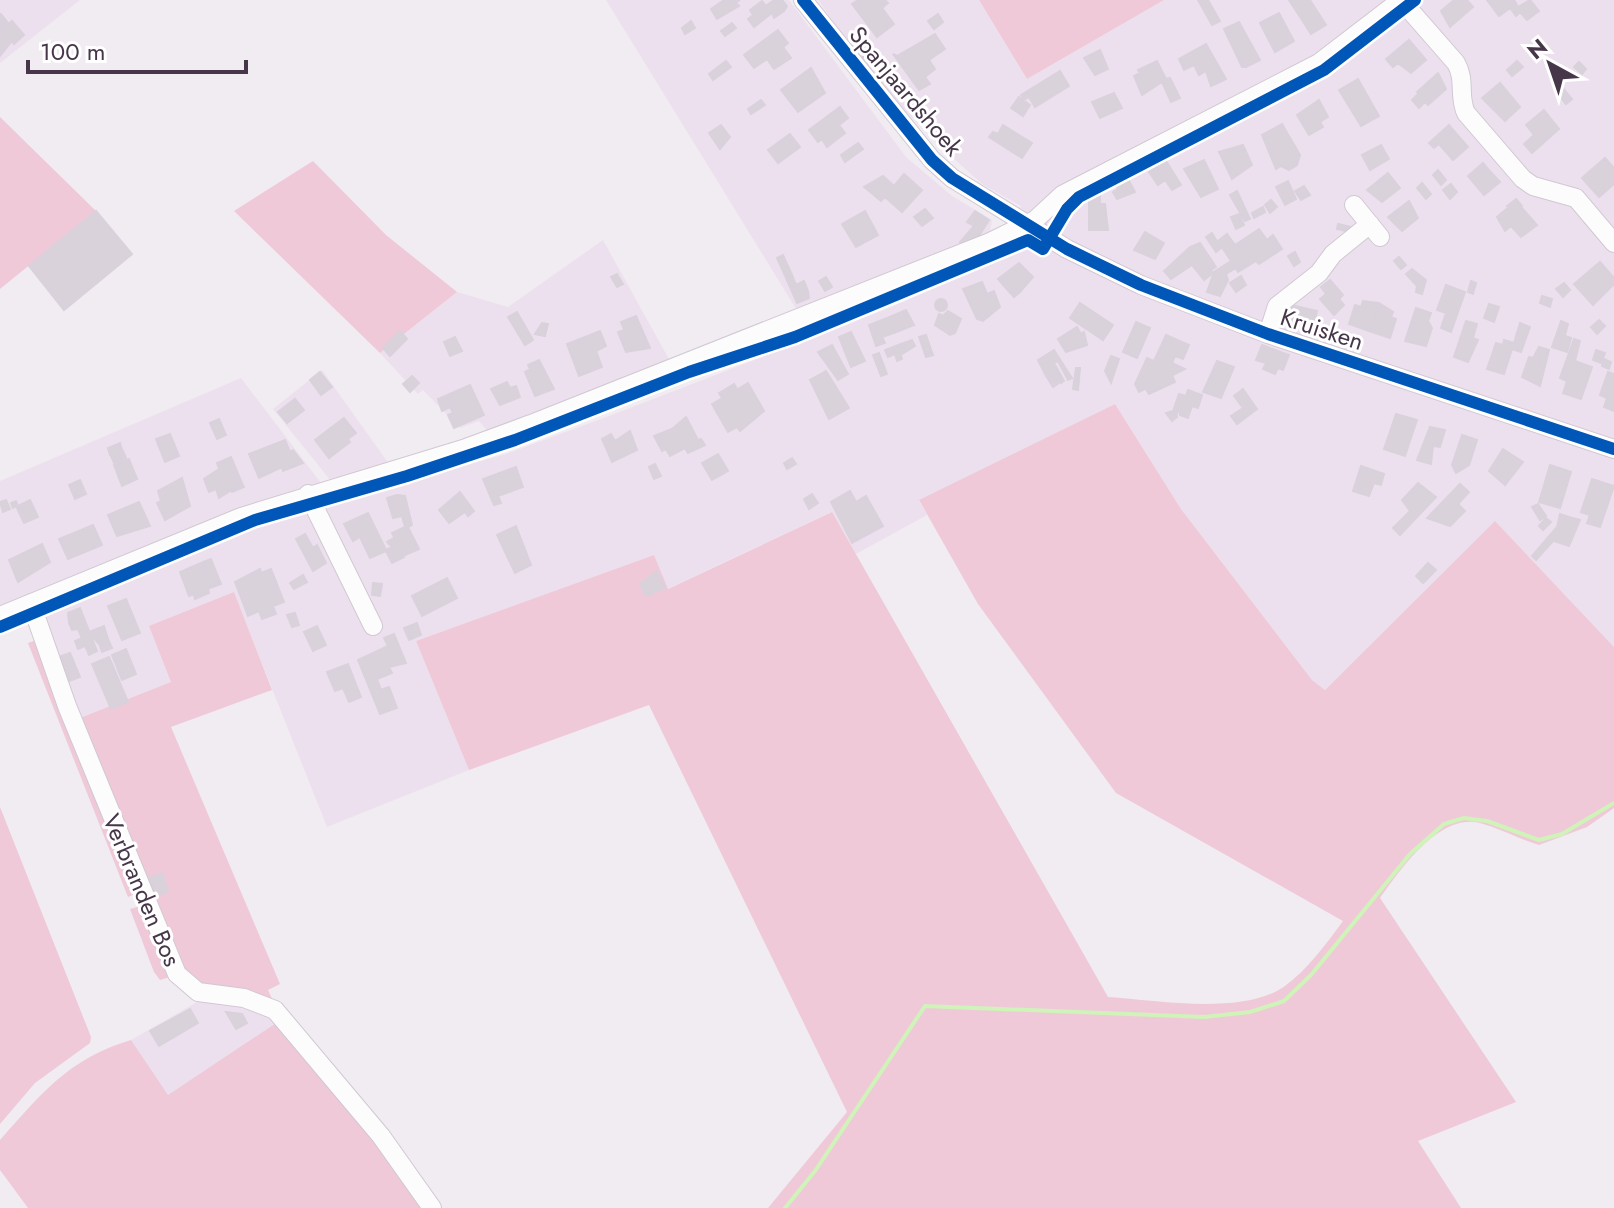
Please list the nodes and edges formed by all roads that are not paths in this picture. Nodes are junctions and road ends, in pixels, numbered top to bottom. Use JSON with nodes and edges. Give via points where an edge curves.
{"nodes":[{"id":1,"x":803,"y":0,"type":"edge"},
{"id":2,"x":1401,"y":0,"type":"edge"},
{"id":3,"x":1354,"y":205,"type":"dead end"},
{"id":4,"x":1027,"y":224,"type":"junction"},
{"id":5,"x":1614,"y":243,"type":"edge"},
{"id":6,"x":1268,"y":334,"type":"junction"},
{"id":7,"x":1614,"y":449,"type":"edge"},
{"id":8,"x":308,"y":494,"type":"junction"},
{"id":9,"x":31,"y":603,"type":"junction"},
{"id":10,"x":0,"y":616,"type":"edge"},
{"id":11,"x":373,"y":626,"type":"dead end"},
{"id":12,"x":432,"y":1208,"type":"edge"}],
"edges":[{"from":1,"to":4,"type":"street","name":"Spanjaardshoek","via":[[916,143],[952,178]]},
{"from":2,"to":4,"type":"street","via":[[1319,63],[1062,195]]},
{"from":2,"to":5,"type":"street","via":[[1456,63],[1466,113],[1523,179],[1576,198]]},
{"from":3,"to":6,"type":"street","via":[[1375,231],[1333,254],[1319,273],[1277,306]]},
{"from":4,"to":6,"type":"street","name":"Kruisken","via":[[1141,285]]},
{"from":4,"to":8,"type":"street","via":[[919,273],[531,424]]},
{"from":6,"to":7,"type":"street","name":"Kruisken"},
{"from":8,"to":9,"type":"street"},
{"from":8,"to":11,"type":"street"},
{"from":9,"to":10,"type":"street"},
{"from":9,"to":12,"type":"street","name":"Verbranden Bos","via":[[67,706],[177,974],[198,992],[244,998],[275,1010],[381,1136]]}]}
